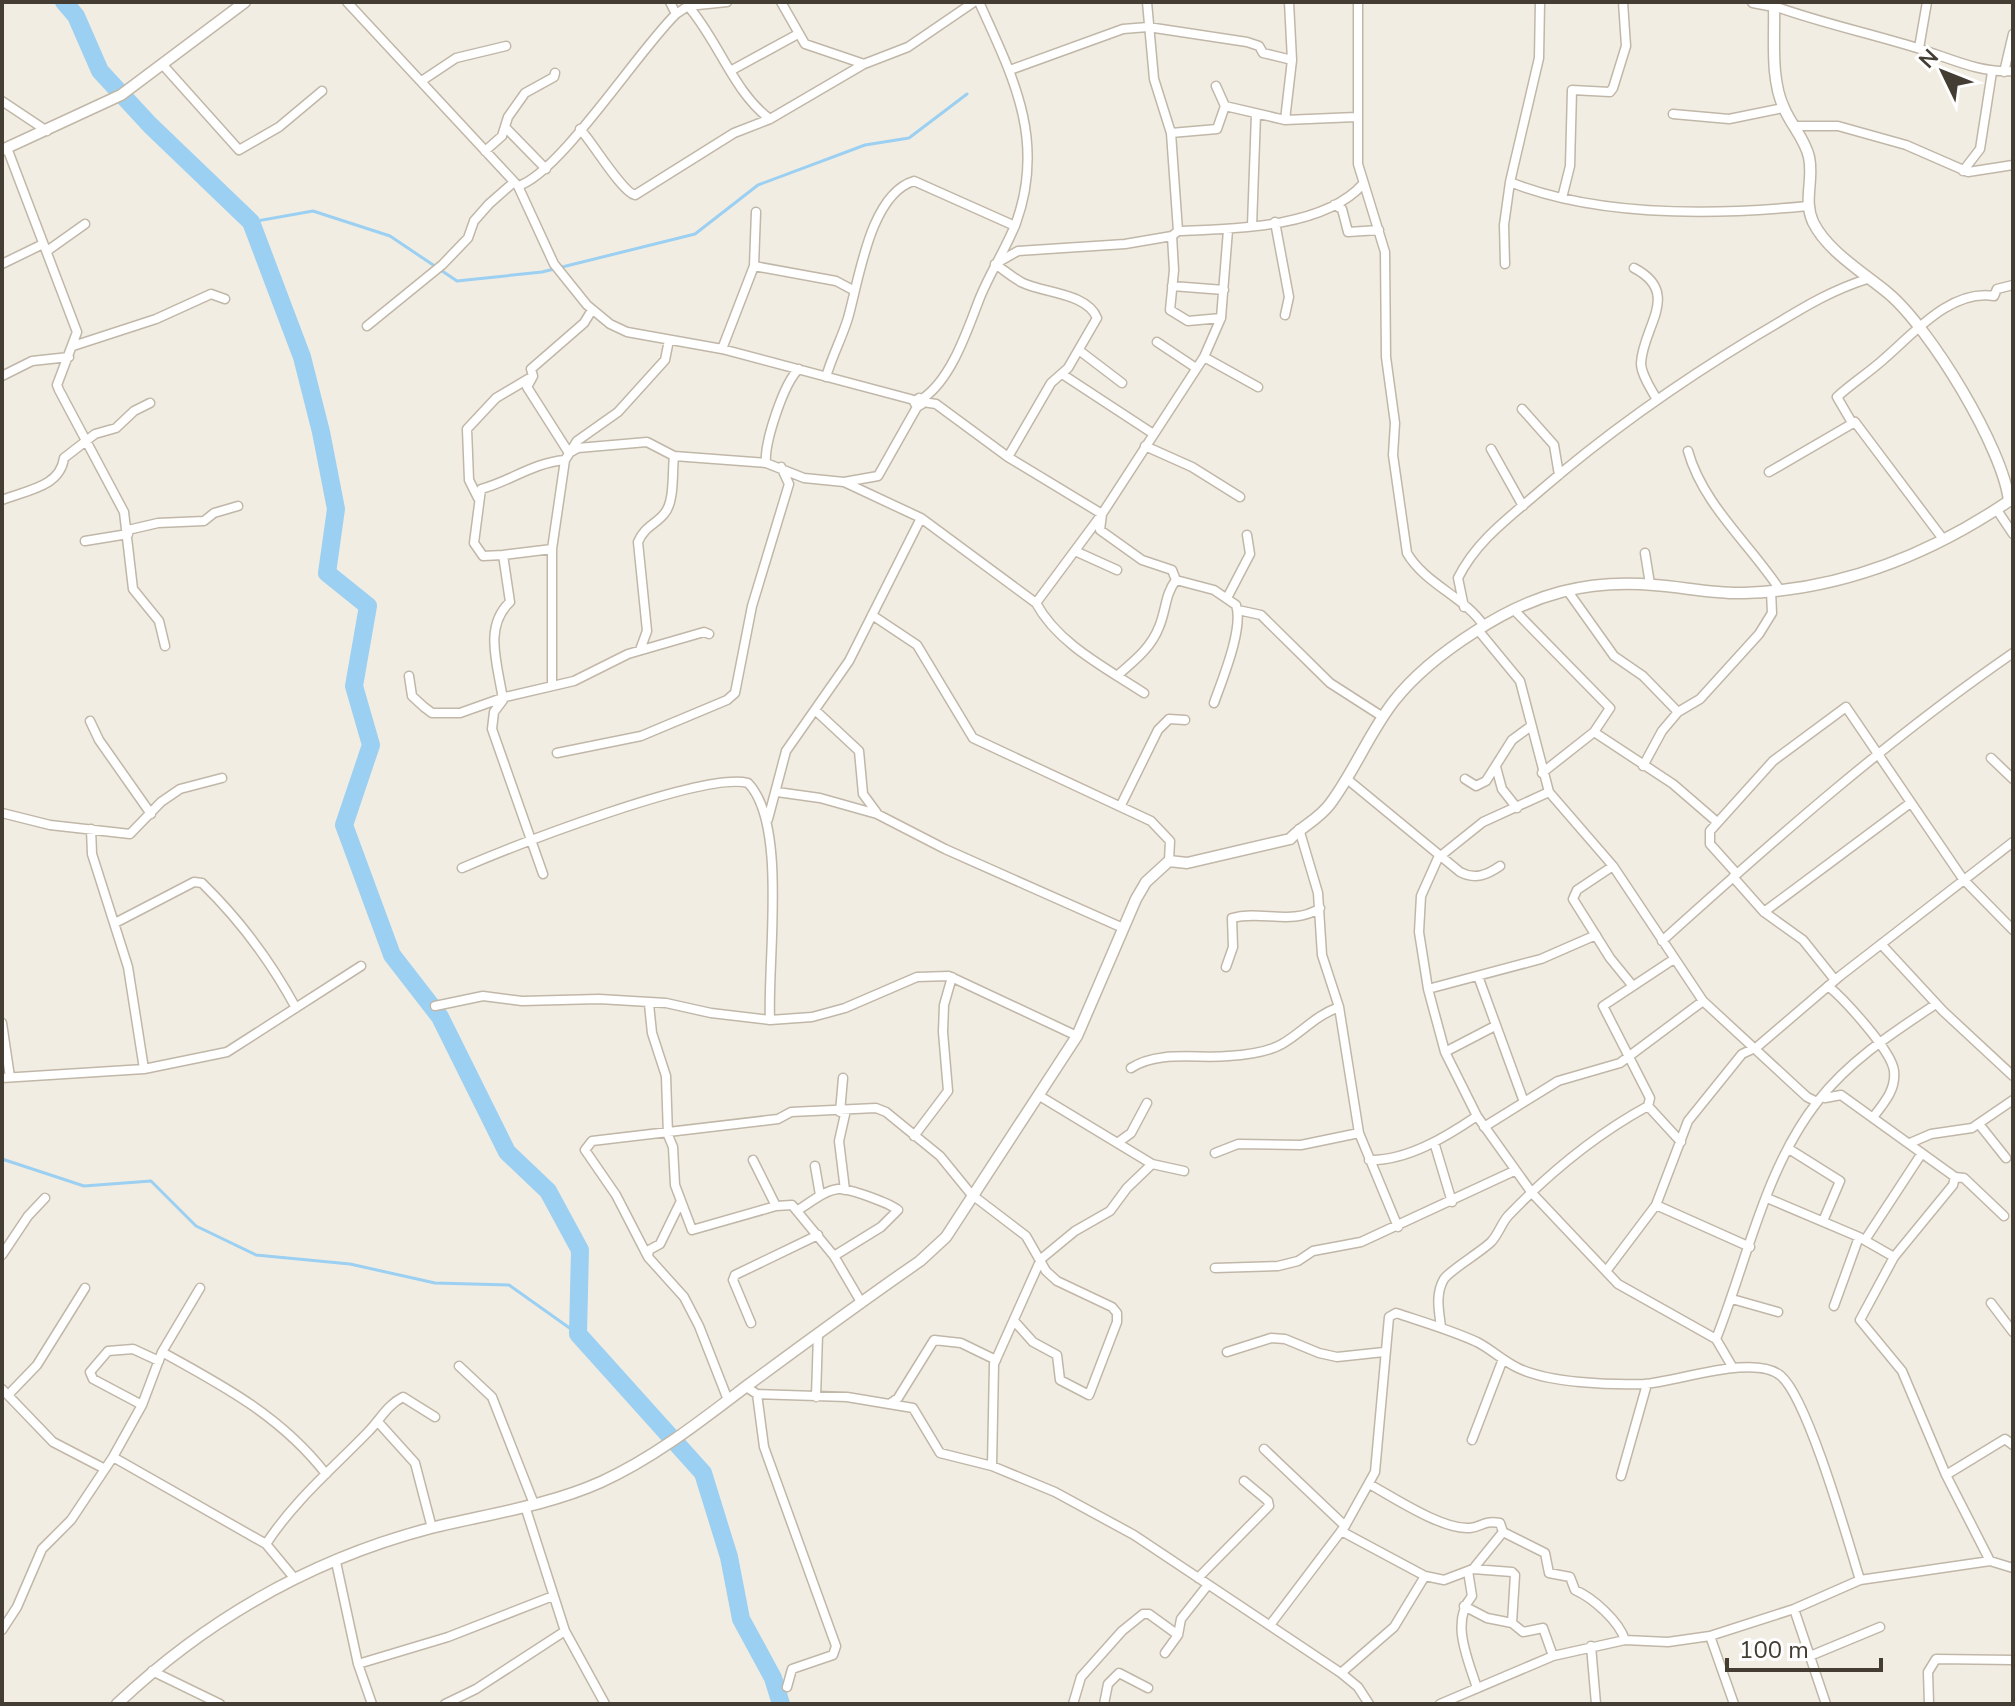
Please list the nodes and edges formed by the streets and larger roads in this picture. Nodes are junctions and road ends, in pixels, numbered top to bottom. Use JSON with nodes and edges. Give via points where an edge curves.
{"nodes":[{"id":1,"x":245,"y":2,"type":"edge"},
{"id":2,"x":347,"y":2,"type":"edge"},
{"id":3,"x":670,"y":2,"type":"edge"},
{"id":4,"x":727,"y":2,"type":"edge"},
{"id":5,"x":781,"y":2,"type":"edge"},
{"id":6,"x":976,"y":2,"type":"edge"},
{"id":7,"x":1147,"y":2,"type":"edge"},
{"id":8,"x":1289,"y":2,"type":"edge"},
{"id":9,"x":1358,"y":2,"type":"edge"},
{"id":10,"x":1540,"y":2,"type":"edge"},
{"id":11,"x":1623,"y":2,"type":"edge"},
{"id":12,"x":1753,"y":2,"type":"edge"},
{"id":13,"x":1927,"y":2,"type":"edge"},
{"id":14,"x":688,"y":6,"type":"junction"},
{"id":15,"x":1774,"y":6,"type":"junction"},
{"id":16,"x":676,"y":14,"type":"junction"},
{"id":17,"x":1148,"y":27,"type":"junction"},
{"id":18,"x":798,"y":34,"type":"junction"},
{"id":19,"x":2013,"y":34,"type":"edge"},
{"id":20,"x":506,"y":46,"type":"dead end"},
{"id":21,"x":1919,"y":48,"type":"junction"},
{"id":22,"x":1292,"y":60,"type":"junction"},
{"id":23,"x":162,"y":64,"type":"junction"},
{"id":24,"x":864,"y":64,"type":"junction"},
{"id":25,"x":732,"y":70,"type":"junction"},
{"id":26,"x":1010,"y":70,"type":"junction"},
{"id":27,"x":2009,"y":71,"type":"edge"},
{"id":28,"x":1992,"y":72,"type":"junction"},
{"id":29,"x":555,"y":73,"type":"dead end"},
{"id":30,"x":423,"y":80,"type":"junction"},
{"id":31,"x":1216,"y":86,"type":"dead end"},
{"id":32,"x":322,"y":91,"type":"dead end"},
{"id":33,"x":2,"y":101,"type":"edge"},
{"id":34,"x":1225,"y":106,"type":"junction"},
{"id":35,"x":1783,"y":108,"type":"junction"},
{"id":36,"x":1256,"y":114,"type":"junction"},
{"id":37,"x":1673,"y":114,"type":"dead end"},
{"id":38,"x":1356,"y":117,"type":"junction"},
{"id":39,"x":770,"y":119,"type":"junction"},
{"id":40,"x":1285,"y":120,"type":"junction"},
{"id":41,"x":1795,"y":126,"type":"junction"},
{"id":42,"x":506,"y":128,"type":"junction"},
{"id":43,"x":580,"y":129,"type":"junction"},
{"id":44,"x":48,"y":131,"type":"junction"},
{"id":45,"x":1171,"y":133,"type":"junction"},
{"id":46,"x":4,"y":149,"type":"edge"},
{"id":47,"x":485,"y":151,"type":"junction"},
{"id":48,"x":2013,"y":165,"type":"edge"},
{"id":49,"x":546,"y":169,"type":"junction"},
{"id":50,"x":1963,"y":171,"type":"junction"},
{"id":51,"x":1510,"y":182,"type":"junction"},
{"id":52,"x":516,"y":184,"type":"junction"},
{"id":53,"x":1363,"y":184,"type":"junction"},
{"id":54,"x":1562,"y":198,"type":"junction"},
{"id":55,"x":1334,"y":205,"type":"junction"},
{"id":56,"x":1808,"y":206,"type":"junction"},
{"id":57,"x":756,"y":212,"type":"dead end"},
{"id":58,"x":1275,"y":222,"type":"junction"},
{"id":59,"x":85,"y":224,"type":"dead end"},
{"id":60,"x":1015,"y":226,"type":"junction"},
{"id":61,"x":1252,"y":226,"type":"junction"},
{"id":62,"x":1228,"y":230,"type":"junction"},
{"id":63,"x":1379,"y":230,"type":"junction"},
{"id":64,"x":1175,"y":234,"type":"junction"},
{"id":65,"x":45,"y":248,"type":"junction"},
{"id":66,"x":2,"y":264,"type":"edge"},
{"id":67,"x":995,"y":264,"type":"junction"},
{"id":68,"x":1505,"y":264,"type":"dead end"},
{"id":69,"x":754,"y":266,"type":"junction"},
{"id":70,"x":1634,"y":268,"type":"dead end"},
{"id":71,"x":1867,"y":279,"type":"junction"},
{"id":72,"x":2013,"y":285,"type":"edge"},
{"id":73,"x":1172,"y":286,"type":"junction"},
{"id":74,"x":853,"y":290,"type":"junction"},
{"id":75,"x":1224,"y":290,"type":"junction"},
{"id":76,"x":225,"y":299,"type":"dead end"},
{"id":77,"x":592,"y":310,"type":"junction"},
{"id":78,"x":1285,"y":315,"type":"dead end"},
{"id":79,"x":1221,"y":318,"type":"junction"},
{"id":80,"x":367,"y":326,"type":"dead end"},
{"id":81,"x":1916,"y":327,"type":"junction"},
{"id":82,"x":669,"y":340,"type":"junction"},
{"id":83,"x":1157,"y":342,"type":"dead end"},
{"id":84,"x":73,"y":346,"type":"junction"},
{"id":85,"x":722,"y":349,"type":"junction"},
{"id":86,"x":1080,"y":351,"type":"junction"},
{"id":87,"x":69,"y":357,"type":"junction"},
{"id":88,"x":1204,"y":357,"type":"junction"},
{"id":89,"x":1196,"y":368,"type":"junction"},
{"id":90,"x":799,"y":369,"type":"junction"},
{"id":91,"x":1062,"y":374,"type":"junction"},
{"id":92,"x":2,"y":376,"type":"edge"},
{"id":93,"x":533,"y":376,"type":"junction"},
{"id":94,"x":826,"y":377,"type":"junction"},
{"id":95,"x":1122,"y":383,"type":"dead end"},
{"id":96,"x":1258,"y":387,"type":"dead end"},
{"id":97,"x":1656,"y":398,"type":"junction"},
{"id":98,"x":919,"y":402,"type":"junction"},
{"id":99,"x":150,"y":403,"type":"dead end"},
{"id":100,"x":1522,"y":409,"type":"dead end"},
{"id":101,"x":1851,"y":421,"type":"junction"},
{"id":102,"x":1152,"y":433,"type":"junction"},
{"id":103,"x":88,"y":440,"type":"junction"},
{"id":104,"x":1145,"y":446,"type":"junction"},
{"id":105,"x":1491,"y":449,"type":"dead end"},
{"id":106,"x":1688,"y":451,"type":"dead end"},
{"id":107,"x":567,"y":456,"type":"junction"},
{"id":108,"x":674,"y":456,"type":"junction"},
{"id":109,"x":1008,"y":457,"type":"junction"},
{"id":110,"x":766,"y":463,"type":"junction"},
{"id":111,"x":781,"y":466,"type":"junction"},
{"id":112,"x":1769,"y":472,"type":"dead end"},
{"id":113,"x":1559,"y":475,"type":"junction"},
{"id":114,"x":844,"y":482,"type":"junction"},
{"id":115,"x":2010,"y":483,"type":"edge"},
{"id":116,"x":1240,"y":497,"type":"dead end"},
{"id":117,"x":478,"y":498,"type":"junction"},
{"id":118,"x":2,"y":500,"type":"edge"},
{"id":119,"x":2011,"y":500,"type":"edge"},
{"id":120,"x":238,"y":506,"type":"dead end"},
{"id":121,"x":1523,"y":506,"type":"junction"},
{"id":122,"x":1997,"y":510,"type":"junction"},
{"id":123,"x":1102,"y":514,"type":"junction"},
{"id":124,"x":921,"y":518,"type":"junction"},
{"id":125,"x":128,"y":532,"type":"junction"},
{"id":126,"x":2013,"y":534,"type":"edge"},
{"id":127,"x":1247,"y":535,"type":"dead end"},
{"id":128,"x":1943,"y":539,"type":"junction"},
{"id":129,"x":85,"y":541,"type":"dead end"},
{"id":130,"x":552,"y":549,"type":"junction"},
{"id":131,"x":1075,"y":551,"type":"junction"},
{"id":132,"x":1645,"y":553,"type":"dead end"},
{"id":133,"x":503,"y":555,"type":"junction"},
{"id":134,"x":1117,"y":570,"type":"dead end"},
{"id":135,"x":1176,"y":580,"type":"junction"},
{"id":136,"x":1650,"y":584,"type":"junction"},
{"id":137,"x":1567,"y":590,"type":"junction"},
{"id":138,"x":1776,"y":590,"type":"junction"},
{"id":139,"x":1227,"y":598,"type":"junction"},
{"id":140,"x":1036,"y":603,"type":"junction"},
{"id":141,"x":1465,"y":608,"type":"junction"},
{"id":142,"x":1238,"y":610,"type":"junction"},
{"id":143,"x":1515,"y":611,"type":"junction"},
{"id":144,"x":872,"y":615,"type":"junction"},
{"id":145,"x":1481,"y":628,"type":"junction"},
{"id":146,"x":709,"y":634,"type":"dead end"},
{"id":147,"x":165,"y":646,"type":"dead end"},
{"id":148,"x":640,"y":650,"type":"junction"},
{"id":149,"x":2013,"y":653,"type":"edge"},
{"id":150,"x":1118,"y":675,"type":"junction"},
{"id":151,"x":409,"y":676,"type":"dead end"},
{"id":152,"x":552,"y":686,"type":"junction"},
{"id":153,"x":1144,"y":693,"type":"dead end"},
{"id":154,"x":503,"y":700,"type":"junction"},
{"id":155,"x":1214,"y":703,"type":"dead end"},
{"id":156,"x":815,"y":710,"type":"junction"},
{"id":157,"x":1678,"y":712,"type":"junction"},
{"id":158,"x":1383,"y":717,"type":"junction"},
{"id":159,"x":1185,"y":720,"type":"dead end"},
{"id":160,"x":90,"y":721,"type":"dead end"},
{"id":161,"x":1531,"y":726,"type":"junction"},
{"id":162,"x":1594,"y":732,"type":"junction"},
{"id":163,"x":557,"y":753,"type":"dead end"},
{"id":164,"x":1879,"y":753,"type":"junction"},
{"id":165,"x":1991,"y":758,"type":"dead end"},
{"id":166,"x":1643,"y":766,"type":"junction"},
{"id":167,"x":1496,"y":767,"type":"junction"},
{"id":168,"x":1542,"y":773,"type":"junction"},
{"id":169,"x":222,"y":778,"type":"dead end"},
{"id":170,"x":1347,"y":779,"type":"junction"},
{"id":171,"x":1465,"y":779,"type":"dead end"},
{"id":172,"x":2013,"y":779,"type":"edge"},
{"id":173,"x":777,"y":792,"type":"junction"},
{"id":174,"x":1549,"y":792,"type":"junction"},
{"id":175,"x":1909,"y":804,"type":"junction"},
{"id":176,"x":1121,"y":805,"type":"junction"},
{"id":177,"x":1517,"y":808,"type":"junction"},
{"id":178,"x":2,"y":813,"type":"edge"},
{"id":179,"x":151,"y":814,"type":"junction"},
{"id":180,"x":877,"y":814,"type":"junction"},
{"id":181,"x":768,"y":819,"type":"junction"},
{"id":182,"x":1717,"y":822,"type":"junction"},
{"id":183,"x":91,"y":829,"type":"junction"},
{"id":184,"x":1299,"y":829,"type":"junction"},
{"id":185,"x":532,"y":838,"type":"junction"},
{"id":186,"x":2013,"y":842,"type":"edge"},
{"id":187,"x":1438,"y":858,"type":"junction"},
{"id":188,"x":1169,"y":861,"type":"junction"},
{"id":189,"x":1500,"y":866,"type":"dead end"},
{"id":190,"x":1613,"y":866,"type":"junction"},
{"id":191,"x":462,"y":868,"type":"dead end"},
{"id":192,"x":543,"y":874,"type":"dead end"},
{"id":193,"x":1735,"y":876,"type":"junction"},
{"id":194,"x":1963,"y":879,"type":"junction"},
{"id":195,"x":1320,"y":908,"type":"junction"},
{"id":196,"x":1764,"y":912,"type":"junction"},
{"id":197,"x":115,"y":923,"type":"junction"},
{"id":198,"x":1123,"y":928,"type":"junction"},
{"id":199,"x":2013,"y":930,"type":"edge"},
{"id":200,"x":1596,"y":935,"type":"junction"},
{"id":201,"x":1662,"y":941,"type":"junction"},
{"id":202,"x":1881,"y":944,"type":"junction"},
{"id":203,"x":1674,"y":959,"type":"junction"},
{"id":204,"x":361,"y":966,"type":"dead end"},
{"id":205,"x":1226,"y":967,"type":"dead end"},
{"id":206,"x":1478,"y":976,"type":"junction"},
{"id":207,"x":952,"y":977,"type":"junction"},
{"id":208,"x":1831,"y":983,"type":"junction"},
{"id":209,"x":1632,"y":985,"type":"junction"},
{"id":210,"x":1428,"y":989,"type":"junction"},
{"id":211,"x":1703,"y":1001,"type":"junction"},
{"id":212,"x":649,"y":1004,"type":"junction"},
{"id":213,"x":1936,"y":1004,"type":"junction"},
{"id":214,"x":435,"y":1006,"type":"dead end"},
{"id":215,"x":1339,"y":1007,"type":"junction"},
{"id":216,"x":296,"y":1008,"type":"junction"},
{"id":217,"x":770,"y":1020,"type":"junction"},
{"id":218,"x":2,"y":1023,"type":"edge"},
{"id":219,"x":1495,"y":1026,"type":"junction"},
{"id":220,"x":1077,"y":1036,"type":"junction"},
{"id":221,"x":1877,"y":1043,"type":"junction"},
{"id":222,"x":1757,"y":1047,"type":"junction"},
{"id":223,"x":1445,"y":1052,"type":"junction"},
{"id":224,"x":1629,"y":1057,"type":"junction"},
{"id":225,"x":1131,"y":1068,"type":"dead end"},
{"id":226,"x":144,"y":1069,"type":"junction"},
{"id":227,"x":2013,"y":1076,"type":"edge"},
{"id":228,"x":6,"y":1078,"type":"edge"},
{"id":229,"x":843,"y":1078,"type":"dead end"},
{"id":230,"x":1038,"y":1095,"type":"junction"},
{"id":231,"x":2013,"y":1100,"type":"edge"},
{"id":232,"x":1524,"y":1102,"type":"junction"},
{"id":233,"x":1817,"y":1102,"type":"junction"},
{"id":234,"x":1147,"y":1103,"type":"dead end"},
{"id":235,"x":1648,"y":1106,"type":"junction"},
{"id":236,"x":843,"y":1111,"type":"junction"},
{"id":237,"x":1477,"y":1116,"type":"junction"},
{"id":238,"x":1874,"y":1116,"type":"junction"},
{"id":239,"x":1979,"y":1124,"type":"junction"},
{"id":240,"x":1484,"y":1127,"type":"junction"},
{"id":241,"x":1359,"y":1133,"type":"junction"},
{"id":242,"x":668,"y":1135,"type":"junction"},
{"id":243,"x":914,"y":1136,"type":"junction"},
{"id":244,"x":1120,"y":1141,"type":"junction"},
{"id":245,"x":1434,"y":1142,"type":"junction"},
{"id":246,"x":1681,"y":1142,"type":"junction"},
{"id":247,"x":1910,"y":1143,"type":"junction"},
{"id":248,"x":1789,"y":1149,"type":"junction"},
{"id":249,"x":1215,"y":1153,"type":"dead end"},
{"id":250,"x":1922,"y":1153,"type":"junction"},
{"id":251,"x":2006,"y":1158,"type":"dead end"},
{"id":252,"x":753,"y":1160,"type":"dead end"},
{"id":253,"x":1369,"y":1160,"type":"junction"},
{"id":254,"x":1152,"y":1164,"type":"junction"},
{"id":255,"x":815,"y":1166,"type":"dead end"},
{"id":256,"x":1184,"y":1171,"type":"dead end"},
{"id":257,"x":1514,"y":1171,"type":"junction"},
{"id":258,"x":1955,"y":1177,"type":"junction"},
{"id":259,"x":845,"y":1190,"type":"junction"},
{"id":260,"x":1532,"y":1193,"type":"junction"},
{"id":261,"x":971,"y":1194,"type":"junction"},
{"id":262,"x":820,"y":1195,"type":"junction"},
{"id":263,"x":45,"y":1198,"type":"dead end"},
{"id":264,"x":1767,"y":1198,"type":"junction"},
{"id":265,"x":1452,"y":1202,"type":"junction"},
{"id":266,"x":680,"y":1203,"type":"junction"},
{"id":267,"x":1656,"y":1205,"type":"junction"},
{"id":268,"x":776,"y":1206,"type":"junction"},
{"id":269,"x":798,"y":1210,"type":"junction"},
{"id":270,"x":2004,"y":1216,"type":"dead end"},
{"id":271,"x":1823,"y":1221,"type":"junction"},
{"id":272,"x":1398,"y":1227,"type":"junction"},
{"id":273,"x":818,"y":1235,"type":"junction"},
{"id":274,"x":1862,"y":1238,"type":"junction"},
{"id":275,"x":1750,"y":1247,"type":"junction"},
{"id":276,"x":2,"y":1255,"type":"edge"},
{"id":277,"x":834,"y":1256,"type":"junction"},
{"id":278,"x":648,"y":1257,"type":"junction"},
{"id":279,"x":1894,"y":1257,"type":"junction"},
{"id":280,"x":1041,"y":1259,"type":"junction"},
{"id":281,"x":1215,"y":1268,"type":"dead end"},
{"id":282,"x":1607,"y":1270,"type":"junction"},
{"id":283,"x":85,"y":1288,"type":"dead end"},
{"id":284,"x":200,"y":1288,"type":"dead end"},
{"id":285,"x":1732,"y":1299,"type":"junction"},
{"id":286,"x":861,"y":1302,"type":"junction"},
{"id":287,"x":1991,"y":1303,"type":"dead end"},
{"id":288,"x":1834,"y":1306,"type":"dead end"},
{"id":289,"x":1778,"y":1312,"type":"dead end"},
{"id":290,"x":1015,"y":1322,"type":"junction"},
{"id":291,"x":751,"y":1323,"type":"dead end"},
{"id":292,"x":1441,"y":1327,"type":"junction"},
{"id":293,"x":2013,"y":1332,"type":"edge"},
{"id":294,"x":818,"y":1334,"type":"junction"},
{"id":295,"x":1716,"y":1339,"type":"junction"},
{"id":296,"x":1227,"y":1352,"type":"dead end"},
{"id":297,"x":1384,"y":1352,"type":"junction"},
{"id":298,"x":160,"y":1357,"type":"junction"},
{"id":299,"x":1503,"y":1359,"type":"junction"},
{"id":300,"x":996,"y":1360,"type":"junction"},
{"id":301,"x":459,"y":1366,"type":"dead end"},
{"id":302,"x":1733,"y":1368,"type":"junction"},
{"id":303,"x":1647,"y":1384,"type":"junction"},
{"id":304,"x":746,"y":1387,"type":"junction"},
{"id":305,"x":6,"y":1391,"type":"edge"},
{"id":306,"x":757,"y":1394,"type":"junction"},
{"id":307,"x":816,"y":1397,"type":"junction"},
{"id":308,"x":728,"y":1400,"type":"junction"},
{"id":309,"x":891,"y":1403,"type":"junction"},
{"id":310,"x":142,"y":1405,"type":"junction"},
{"id":311,"x":435,"y":1417,"type":"dead end"},
{"id":312,"x":378,"y":1422,"type":"junction"},
{"id":313,"x":1472,"y":1440,"type":"dead end"},
{"id":314,"x":2013,"y":1445,"type":"edge"},
{"id":315,"x":1264,"y":1449,"type":"dead end"},
{"id":316,"x":113,"y":1457,"type":"junction"},
{"id":317,"x":992,"y":1466,"type":"junction"},
{"id":318,"x":105,"y":1469,"type":"junction"},
{"id":319,"x":326,"y":1474,"type":"junction"},
{"id":320,"x":1946,"y":1475,"type":"junction"},
{"id":321,"x":1621,"y":1476,"type":"dead end"},
{"id":322,"x":1244,"y":1481,"type":"dead end"},
{"id":323,"x":1369,"y":1484,"type":"junction"},
{"id":324,"x":530,"y":1505,"type":"junction"},
{"id":325,"x":432,"y":1528,"type":"junction"},
{"id":326,"x":1343,"y":1529,"type":"junction"},
{"id":327,"x":1503,"y":1532,"type":"junction"},
{"id":328,"x":266,"y":1544,"type":"junction"},
{"id":329,"x":1990,"y":1561,"type":"junction"},
{"id":330,"x":336,"y":1562,"type":"junction"},
{"id":331,"x":2013,"y":1568,"type":"edge"},
{"id":332,"x":1470,"y":1570,"type":"junction"},
{"id":333,"x":1425,"y":1576,"type":"junction"},
{"id":334,"x":1198,"y":1578,"type":"junction"},
{"id":335,"x":295,"y":1579,"type":"junction"},
{"id":336,"x":1860,"y":1580,"type":"junction"},
{"id":337,"x":1207,"y":1586,"type":"junction"},
{"id":338,"x":553,"y":1596,"type":"junction"},
{"id":339,"x":1464,"y":1606,"type":"junction"},
{"id":340,"x":1794,"y":1609,"type":"junction"},
{"id":341,"x":1512,"y":1623,"type":"junction"},
{"id":342,"x":1270,"y":1625,"type":"junction"},
{"id":343,"x":1880,"y":1627,"type":"dead end"},
{"id":344,"x":2,"y":1630,"type":"edge"},
{"id":345,"x":565,"y":1631,"type":"junction"},
{"id":346,"x":1178,"y":1635,"type":"junction"},
{"id":347,"x":1710,"y":1636,"type":"junction"},
{"id":348,"x":1625,"y":1640,"type":"junction"},
{"id":349,"x":1591,"y":1646,"type":"junction"},
{"id":350,"x":1165,"y":1653,"type":"dead end"},
{"id":351,"x":1553,"y":1656,"type":"junction"},
{"id":352,"x":1810,"y":1656,"type":"junction"},
{"id":353,"x":2013,"y":1660,"type":"edge"},
{"id":354,"x":358,"y":1664,"type":"junction"},
{"id":355,"x":152,"y":1671,"type":"junction"},
{"id":356,"x":1341,"y":1673,"type":"junction"},
{"id":357,"x":787,"y":1687,"type":"dead end"},
{"id":358,"x":1148,"y":1688,"type":"dead end"},
{"id":359,"x":1477,"y":1688,"type":"junction"},
{"id":360,"x":1464,"y":1699,"type":"edge"},
{"id":361,"x":117,"y":1704,"type":"edge"},
{"id":362,"x":220,"y":1704,"type":"edge"},
{"id":363,"x":372,"y":1704,"type":"edge"},
{"id":364,"x":445,"y":1704,"type":"edge"},
{"id":365,"x":605,"y":1704,"type":"edge"},
{"id":366,"x":1073,"y":1704,"type":"edge"},
{"id":367,"x":1104,"y":1704,"type":"edge"},
{"id":368,"x":1369,"y":1704,"type":"edge"},
{"id":369,"x":1440,"y":1704,"type":"edge"},
{"id":370,"x":1596,"y":1704,"type":"edge"},
{"id":371,"x":1734,"y":1704,"type":"edge"},
{"id":372,"x":1826,"y":1704,"type":"edge"},
{"id":373,"x":1929,"y":1704,"type":"edge"}],
"edges":[{"from":1,"to":23,"type":"street"},
{"from":2,"to":30,"type":"street"},
{"from":3,"to":16,"type":"street"},
{"from":4,"to":14,"type":"street"},
{"from":5,"to":18,"type":"street"},
{"from":6,"to":24,"type":"street","via":[[908,47]]},
{"from":6,"to":26,"type":"street"},
{"from":7,"to":17,"type":"street"},
{"from":8,"to":22,"type":"street"},
{"from":9,"to":38,"type":"street"},
{"from":10,"to":51,"type":"street","via":[[1539,58]]},
{"from":11,"to":54,"type":"street","via":[[1626,46],[1613,88],[1572,90],[1570,166]]},
{"from":12,"to":15,"type":"street"},
{"from":13,"to":21,"type":"street"},
{"from":14,"to":16,"type":"street"},
{"from":14,"to":25,"type":"street"},
{"from":15,"to":21,"type":"street"},
{"from":15,"to":35,"type":"street","via":[[1777,86]]},
{"from":16,"to":43,"type":"street"},
{"from":17,"to":22,"type":"street","via":[[1247,42],[1263,53]]},
{"from":17,"to":26,"type":"street","via":[[1123,29]]},
{"from":17,"to":45,"type":"street","via":[[1154,79]]},
{"from":18,"to":24,"type":"street","via":[[814,49]]},
{"from":18,"to":25,"type":"street"},
{"from":19,"to":27,"type":"street"},
{"from":20,"to":30,"type":"street","via":[[456,58]]},
{"from":21,"to":28,"type":"street"},
{"from":22,"to":40,"type":"street"},
{"from":23,"to":32,"type":"street","via":[[239,150],[279,127]]},
{"from":23,"to":44,"type":"street","via":[[126,91]]},
{"from":24,"to":39,"type":"street"},
{"from":25,"to":39,"type":"street","via":[[755,109]]},
{"from":26,"to":60,"type":"street","via":[[1028,131],[1029,168]]},
{"from":27,"to":28,"type":"street"},
{"from":28,"to":50,"type":"street","via":[[1980,149]]},
{"from":29,"to":42,"type":"street","via":[[525,93]]},
{"from":30,"to":47,"type":"street"},
{"from":31,"to":34,"type":"street"},
{"from":33,"to":44,"type":"street"},
{"from":34,"to":36,"type":"street"},
{"from":34,"to":45,"type":"street","via":[[1217,129]]},
{"from":35,"to":37,"type":"street","via":[[1729,119]]},
{"from":35,"to":41,"type":"street"},
{"from":36,"to":40,"type":"street"},
{"from":36,"to":61,"type":"street"},
{"from":38,"to":40,"type":"street"},
{"from":38,"to":53,"type":"street"},
{"from":39,"to":43,"type":"street","via":[[734,133],[635,195],[626,191]]},
{"from":41,"to":50,"type":"street","via":[[1838,126],[1906,145]]},
{"from":41,"to":56,"type":"street","via":[[1812,176]]},
{"from":42,"to":47,"type":"street"},
{"from":42,"to":49,"type":"street"},
{"from":43,"to":49,"type":"street"},
{"from":44,"to":46,"type":"street"},
{"from":45,"to":64,"type":"street"},
{"from":46,"to":65,"type":"street"},
{"from":47,"to":52,"type":"street"},
{"from":48,"to":50,"type":"street"},
{"from":49,"to":52,"type":"street","via":[[533,181]]},
{"from":51,"to":54,"type":"street"},
{"from":51,"to":68,"type":"street"},
{"from":52,"to":77,"type":"street","via":[[554,264]]},
{"from":52,"to":80,"type":"street","via":[[489,204],[468,238],[442,265]]},
{"from":53,"to":55,"type":"street","via":[[1351,198]]},
{"from":53,"to":63,"type":"street"},
{"from":54,"to":56,"type":"street","via":[[1685,210]]},
{"from":55,"to":58,"type":"street"},
{"from":55,"to":63,"type":"street","via":[[1342,209],[1348,232]]},
{"from":56,"to":71,"type":"street","via":[[1814,224]]},
{"from":57,"to":69,"type":"street"},
{"from":58,"to":61,"type":"street"},
{"from":58,"to":78,"type":"street","via":[[1289,297]]},
{"from":59,"to":65,"type":"street"},
{"from":60,"to":67,"type":"street"},
{"from":60,"to":74,"type":"street","via":[[929,185],[909,182],[882,210]]},
{"from":61,"to":62,"type":"street"},
{"from":62,"to":64,"type":"street"},
{"from":62,"to":75,"type":"street"},
{"from":63,"to":141,"type":"street","via":[[1385,252],[1393,455],[1407,553]]},
{"from":64,"to":67,"type":"street","via":[[1125,244],[1018,251]]},
{"from":64,"to":73,"type":"street"},
{"from":65,"to":66,"type":"street"},
{"from":65,"to":84,"type":"street","via":[[77,332]]},
{"from":67,"to":86,"type":"street","via":[[1025,284],[1072,298],[1095,313],[1097,323]]},
{"from":67,"to":98,"type":"street","via":[[941,378]]},
{"from":69,"to":74,"type":"street","via":[[836,281]]},
{"from":69,"to":85,"type":"street"},
{"from":70,"to":97,"type":"street","via":[[1657,289],[1659,307],[1641,364]]},
{"from":71,"to":81,"type":"street"},
{"from":71,"to":97,"type":"street","via":[[1827,292]]},
{"from":72,"to":81,"type":"street","via":[[1997,289],[1994,296],[1977,295]]},
{"from":73,"to":75,"type":"street"},
{"from":73,"to":79,"type":"street","via":[[1170,310],[1180,318]]},
{"from":74,"to":94,"type":"street"},
{"from":75,"to":79,"type":"street"},
{"from":76,"to":84,"type":"street","via":[[211,294],[156,319]]},
{"from":77,"to":82,"type":"street","via":[[627,332]]},
{"from":77,"to":93,"type":"street","via":[[531,369]]},
{"from":79,"to":88,"type":"street"},
{"from":81,"to":101,"type":"street","via":[[1837,397]]},
{"from":81,"to":115,"type":"street","via":[[1956,380]]},
{"from":82,"to":85,"type":"street"},
{"from":82,"to":107,"type":"street","via":[[665,360],[618,412],[577,441]]},
{"from":83,"to":89,"type":"street"},
{"from":84,"to":87,"type":"street"},
{"from":85,"to":90,"type":"street"},
{"from":86,"to":91,"type":"street"},
{"from":86,"to":95,"type":"street"},
{"from":87,"to":92,"type":"street","via":[[32,361]]},
{"from":87,"to":103,"type":"street","via":[[57,385]]},
{"from":88,"to":89,"type":"street"},
{"from":88,"to":96,"type":"street"},
{"from":89,"to":102,"type":"street"},
{"from":90,"to":94,"type":"street"},
{"from":90,"to":110,"type":"street","via":[[788,380],[765,451]]},
{"from":91,"to":102,"type":"street"},
{"from":91,"to":109,"type":"street","via":[[1051,383]]},
{"from":93,"to":107,"type":"street","via":[[527,387]]},
{"from":93,"to":117,"type":"street","via":[[496,398],[467,429],[469,480]]},
{"from":94,"to":98,"type":"street"},
{"from":97,"to":113,"type":"street"},
{"from":98,"to":109,"type":"street","via":[[936,404]]},
{"from":98,"to":114,"type":"street","via":[[878,476]]},
{"from":99,"to":103,"type":"street","via":[[116,428]]},
{"from":100,"to":113,"type":"street","via":[[1554,445]]},
{"from":101,"to":112,"type":"street"},
{"from":101,"to":128,"type":"street"},
{"from":102,"to":104,"type":"street"},
{"from":103,"to":118,"type":"street","via":[[64,458],[55,480]]},
{"from":103,"to":125,"type":"street","via":[[124,512]]},
{"from":104,"to":116,"type":"street"},
{"from":104,"to":123,"type":"street"},
{"from":105,"to":121,"type":"street"},
{"from":106,"to":138,"type":"street","via":[[1701,486],[1757,555]]},
{"from":107,"to":108,"type":"street","via":[[578,448],[647,442]]},
{"from":107,"to":117,"type":"street","via":[[516,472],[481,489]]},
{"from":107,"to":130,"type":"street"},
{"from":108,"to":110,"type":"street"},
{"from":108,"to":148,"type":"street","via":[[669,506],[638,542],[647,631]]},
{"from":109,"to":123,"type":"street"},
{"from":110,"to":111,"type":"street"},
{"from":111,"to":114,"type":"street","via":[[804,478]]},
{"from":111,"to":163,"type":"street","via":[[789,484],[752,606],[735,693],[641,736]]},
{"from":113,"to":121,"type":"street"},
{"from":114,"to":124,"type":"street"},
{"from":115,"to":119,"type":"street"},
{"from":117,"to":133,"type":"street","via":[[474,543],[483,556]]},
{"from":119,"to":122,"type":"street"},
{"from":120,"to":125,"type":"street","via":[[204,521],[158,523]]},
{"from":121,"to":141,"type":"street","via":[[1482,540],[1464,566],[1458,587]]},
{"from":122,"to":126,"type":"street"},
{"from":122,"to":128,"type":"street"},
{"from":123,"to":131,"type":"street"},
{"from":123,"to":135,"type":"street","via":[[1100,530],[1142,560],[1172,570]]},
{"from":124,"to":140,"type":"street"},
{"from":124,"to":144,"type":"street"},
{"from":125,"to":129,"type":"street"},
{"from":125,"to":147,"type":"street","via":[[133,589],[159,621]]},
{"from":127,"to":139,"type":"street","via":[[1250,554]]},
{"from":128,"to":138,"type":"street","via":[[1854,579]]},
{"from":130,"to":133,"type":"street"},
{"from":130,"to":152,"type":"street"},
{"from":131,"to":134,"type":"street"},
{"from":131,"to":140,"type":"street"},
{"from":132,"to":136,"type":"street"},
{"from":133,"to":154,"type":"street","via":[[510,602],[498,611],[494,626]]},
{"from":135,"to":139,"type":"street"},
{"from":135,"to":150,"type":"street","via":[[1149,646]]},
{"from":136,"to":137,"type":"street","via":[[1596,582]]},
{"from":136,"to":138,"type":"street","via":[[1742,594]]},
{"from":137,"to":143,"type":"street"},
{"from":137,"to":157,"type":"street","via":[[1614,656],[1643,676]]},
{"from":138,"to":157,"type":"street","via":[[1772,613],[1759,634],[1700,699]]},
{"from":139,"to":142,"type":"street"},
{"from":140,"to":150,"type":"street","via":[[1050,625]]},
{"from":141,"to":145,"type":"street","via":[[1476,614]]},
{"from":142,"to":155,"type":"street"},
{"from":142,"to":158,"type":"street","via":[[1261,615],[1330,683]]},
{"from":143,"to":145,"type":"street"},
{"from":143,"to":162,"type":"street","via":[[1607,703],[1608,711]]},
{"from":144,"to":156,"type":"street"},
{"from":144,"to":176,"type":"street","via":[[917,645],[973,738]]},
{"from":145,"to":158,"type":"street","via":[[1414,678]]},
{"from":145,"to":161,"type":"street","via":[[1520,681]]},
{"from":146,"to":148,"type":"street"},
{"from":148,"to":152,"type":"street"},
{"from":149,"to":164,"type":"street"},
{"from":150,"to":153,"type":"street"},
{"from":151,"to":154,"type":"street","via":[[412,696],[432,713],[460,713]]},
{"from":152,"to":154,"type":"street"},
{"from":154,"to":185,"type":"street","via":[[494,712],[492,729]]},
{"from":156,"to":173,"type":"street","via":[[786,751]]},
{"from":156,"to":180,"type":"street","via":[[859,751],[863,794]]},
{"from":157,"to":166,"type":"street"},
{"from":158,"to":170,"type":"street"},
{"from":159,"to":176,"type":"street","via":[[1169,719],[1158,730]]},
{"from":160,"to":179,"type":"street"},
{"from":161,"to":167,"type":"street","via":[[1512,740]]},
{"from":161,"to":168,"type":"street"},
{"from":162,"to":166,"type":"street"},
{"from":162,"to":168,"type":"street"},
{"from":164,"to":175,"type":"street"},
{"from":164,"to":182,"type":"street","via":[[1841,707],[1773,761]]},
{"from":164,"to":193,"type":"street"},
{"from":165,"to":172,"type":"street"},
{"from":166,"to":182,"type":"street"},
{"from":167,"to":171,"type":"street","via":[[1480,786]]},
{"from":167,"to":177,"type":"street","via":[[1502,789]]},
{"from":168,"to":174,"type":"street"},
{"from":169,"to":179,"type":"street","via":[[180,789]]},
{"from":170,"to":184,"type":"street","via":[[1328,807]]},
{"from":170,"to":187,"type":"street"},
{"from":173,"to":180,"type":"street"},
{"from":173,"to":181,"type":"street"},
{"from":174,"to":177,"type":"street"},
{"from":174,"to":190,"type":"street"},
{"from":175,"to":194,"type":"street"},
{"from":175,"to":196,"type":"street"},
{"from":176,"to":188,"type":"street","via":[[1164,833],[1170,841]]},
{"from":177,"to":187,"type":"street","via":[[1483,822]]},
{"from":178,"to":183,"type":"street"},
{"from":179,"to":183,"type":"street","via":[[130,834]]},
{"from":180,"to":198,"type":"street"},
{"from":181,"to":185,"type":"street","via":[[752,786],[738,780]]},
{"from":181,"to":217,"type":"street","via":[[774,867]]},
{"from":182,"to":193,"type":"street","via":[[1707,840]]},
{"from":183,"to":197,"type":"street","via":[[92,854]]},
{"from":184,"to":188,"type":"street","via":[[1290,839],[1192,862]]},
{"from":184,"to":195,"type":"street"},
{"from":185,"to":191,"type":"street"},
{"from":185,"to":192,"type":"street"},
{"from":186,"to":194,"type":"street"},
{"from":187,"to":189,"type":"street","via":[[1469,877],[1487,875]]},
{"from":187,"to":210,"type":"street","via":[[1421,896],[1419,932]]},
{"from":188,"to":198,"type":"street","via":[[1146,882]]},
{"from":190,"to":200,"type":"street","via":[[1577,890],[1573,899]]},
{"from":190,"to":201,"type":"street"},
{"from":193,"to":196,"type":"street"},
{"from":193,"to":201,"type":"street"},
{"from":194,"to":199,"type":"street"},
{"from":194,"to":202,"type":"street"},
{"from":195,"to":205,"type":"street","via":[[1309,915],[1232,918],[1233,947]]},
{"from":195,"to":215,"type":"street","via":[[1322,955]]},
{"from":196,"to":208,"type":"street","via":[[1803,940]]},
{"from":197,"to":216,"type":"street","via":[[194,882],[202,883],[241,921]]},
{"from":197,"to":226,"type":"street","via":[[128,967]]},
{"from":198,"to":220,"type":"street"},
{"from":200,"to":206,"type":"street","via":[[1541,959]]},
{"from":200,"to":209,"type":"street"},
{"from":201,"to":203,"type":"street"},
{"from":202,"to":208,"type":"street"},
{"from":202,"to":213,"type":"street"},
{"from":203,"to":209,"type":"street"},
{"from":203,"to":211,"type":"street"},
{"from":204,"to":216,"type":"street"},
{"from":206,"to":210,"type":"street"},
{"from":206,"to":219,"type":"street"},
{"from":207,"to":217,"type":"street","via":[[917,977],[845,1008]]},
{"from":207,"to":220,"type":"street"},
{"from":207,"to":243,"type":"street","via":[[944,1018],[948,1091]]},
{"from":208,"to":221,"type":"street"},
{"from":208,"to":222,"type":"street"},
{"from":209,"to":224,"type":"street","via":[[1603,1006]]},
{"from":210,"to":223,"type":"street"},
{"from":211,"to":222,"type":"street"},
{"from":211,"to":224,"type":"street"},
{"from":212,"to":214,"type":"street","via":[[483,996]]},
{"from":212,"to":217,"type":"street"},
{"from":212,"to":242,"type":"street","via":[[666,1076]]},
{"from":213,"to":221,"type":"street"},
{"from":213,"to":227,"type":"street"},
{"from":215,"to":225,"type":"street","via":[[1312,1019],[1282,1044]]},
{"from":215,"to":241,"type":"street"},
{"from":216,"to":226,"type":"street","via":[[227,1052]]},
{"from":218,"to":228,"type":"street"},
{"from":219,"to":223,"type":"street"},
{"from":219,"to":232,"type":"street"},
{"from":220,"to":230,"type":"street"},
{"from":221,"to":233,"type":"street"},
{"from":221,"to":238,"type":"street","via":[[1894,1072],[1891,1093]]},
{"from":222,"to":233,"type":"street"},
{"from":222,"to":246,"type":"street","via":[[1742,1054],[1716,1085],[1688,1121]]},
{"from":223,"to":237,"type":"street"},
{"from":224,"to":232,"type":"street","via":[[1600,1071],[1570,1075]]},
{"from":224,"to":235,"type":"street","via":[[1650,1098]]},
{"from":226,"to":228,"type":"street"},
{"from":229,"to":236,"type":"street"},
{"from":230,"to":244,"type":"street"},
{"from":230,"to":261,"type":"street"},
{"from":231,"to":239,"type":"street"},
{"from":232,"to":240,"type":"street"},
{"from":233,"to":238,"type":"street","via":[[1841,1095]]},
{"from":233,"to":248,"type":"street"},
{"from":234,"to":244,"type":"street","via":[[1131,1133]]},
{"from":235,"to":246,"type":"street"},
{"from":235,"to":260,"type":"street","via":[[1580,1147]]},
{"from":236,"to":242,"type":"street","via":[[791,1112],[778,1119]]},
{"from":236,"to":243,"type":"street","via":[[876,1108]]},
{"from":236,"to":259,"type":"street","via":[[839,1141]]},
{"from":237,"to":240,"type":"street"},
{"from":237,"to":245,"type":"street"},
{"from":238,"to":247,"type":"street"},
{"from":239,"to":247,"type":"street"},
{"from":239,"to":251,"type":"street"},
{"from":240,"to":257,"type":"street"},
{"from":241,"to":249,"type":"street","via":[[1301,1145],[1238,1144]]},
{"from":241,"to":253,"type":"street"},
{"from":242,"to":266,"type":"street"},
{"from":242,"to":278,"type":"street","via":[[592,1141],[585,1150]]},
{"from":243,"to":261,"type":"street","via":[[940,1156]]},
{"from":244,"to":254,"type":"street"},
{"from":245,"to":253,"type":"street","via":[[1389,1161]]},
{"from":245,"to":265,"type":"street"},
{"from":246,"to":267,"type":"street"},
{"from":247,"to":250,"type":"street"},
{"from":248,"to":264,"type":"street"},
{"from":248,"to":271,"type":"street","via":[[1840,1181]]},
{"from":250,"to":258,"type":"street"},
{"from":250,"to":274,"type":"street"},
{"from":252,"to":268,"type":"street"},
{"from":253,"to":272,"type":"street"},
{"from":254,"to":256,"type":"street"},
{"from":254,"to":280,"type":"street","via":[[1110,1211]]},
{"from":255,"to":262,"type":"street"},
{"from":257,"to":260,"type":"street"},
{"from":257,"to":265,"type":"street"},
{"from":258,"to":270,"type":"street","via":[[1964,1178]]},
{"from":258,"to":279,"type":"street"},
{"from":259,"to":262,"type":"street"},
{"from":259,"to":277,"type":"street","via":[[898,1210]]},
{"from":260,"to":282,"type":"street"},
{"from":260,"to":292,"type":"street","via":[[1489,1244],[1444,1278],[1439,1291]]},
{"from":261,"to":280,"type":"street","via":[[1012,1222]]},
{"from":261,"to":286,"type":"street","via":[[946,1237]]},
{"from":262,"to":269,"type":"street"},
{"from":263,"to":276,"type":"street"},
{"from":264,"to":271,"type":"street"},
{"from":264,"to":275,"type":"street"},
{"from":265,"to":272,"type":"street"},
{"from":266,"to":268,"type":"street","via":[[696,1231]]},
{"from":266,"to":278,"type":"street"},
{"from":267,"to":275,"type":"street"},
{"from":267,"to":282,"type":"street"},
{"from":268,"to":269,"type":"street"},
{"from":269,"to":273,"type":"street"},
{"from":271,"to":274,"type":"street"},
{"from":272,"to":281,"type":"street","via":[[1278,1266]]},
{"from":273,"to":277,"type":"street"},
{"from":273,"to":291,"type":"street","via":[[735,1275]]},
{"from":274,"to":279,"type":"street"},
{"from":274,"to":288,"type":"street"},
{"from":275,"to":285,"type":"street"},
{"from":277,"to":286,"type":"street"},
{"from":278,"to":308,"type":"street","via":[[684,1297]]},
{"from":279,"to":320,"type":"street","via":[[1860,1320],[1902,1371]]},
{"from":280,"to":290,"type":"street"},
{"from":280,"to":290,"type":"street","via":[[1057,1281],[1117,1313],[1089,1395],[1060,1380],[1057,1355],[1033,1342]]},
{"from":282,"to":295,"type":"street","via":[[1618,1284]]},
{"from":283,"to":305,"type":"street","via":[[37,1365]]},
{"from":284,"to":298,"type":"street"},
{"from":285,"to":289,"type":"street"},
{"from":285,"to":295,"type":"street"},
{"from":286,"to":294,"type":"street"},
{"from":287,"to":293,"type":"street"},
{"from":290,"to":300,"type":"street"},
{"from":292,"to":297,"type":"street","via":[[1396,1313],[1389,1317]]},
{"from":292,"to":299,"type":"street"},
{"from":294,"to":304,"type":"street"},
{"from":294,"to":307,"type":"street"},
{"from":295,"to":302,"type":"street"},
{"from":296,"to":297,"type":"street","via":[[1271,1338],[1337,1357]]},
{"from":297,"to":323,"type":"street","via":[[1375,1472]]},
{"from":298,"to":310,"type":"street"},
{"from":298,"to":310,"type":"street","via":[[133,1349],[108,1351],[90,1372],[93,1379]]},
{"from":298,"to":319,"type":"street","via":[[249,1401],[305,1447]]},
{"from":299,"to":303,"type":"street","via":[[1533,1373]]},
{"from":299,"to":313,"type":"street"},
{"from":300,"to":309,"type":"street","via":[[961,1343],[934,1340]]},
{"from":300,"to":317,"type":"street"},
{"from":301,"to":324,"type":"street","via":[[492,1397]]},
{"from":302,"to":303,"type":"street"},
{"from":302,"to":336,"type":"street","via":[[1769,1370],[1791,1390],[1824,1468]]},
{"from":303,"to":321,"type":"street"},
{"from":304,"to":306,"type":"street"},
{"from":304,"to":308,"type":"street"},
{"from":305,"to":318,"type":"street","via":[[53,1442]]},
{"from":306,"to":307,"type":"street"},
{"from":306,"to":357,"type":"street","via":[[764,1447],[836,1646],[833,1655],[792,1669]]},
{"from":307,"to":309,"type":"street"},
{"from":308,"to":324,"type":"street","via":[[682,1435],[603,1481]]},
{"from":309,"to":317,"type":"street","via":[[913,1408],[940,1453]]},
{"from":310,"to":316,"type":"street"},
{"from":311,"to":312,"type":"street","via":[[403,1397]]},
{"from":312,"to":319,"type":"street"},
{"from":312,"to":325,"type":"street","via":[[415,1463]]},
{"from":314,"to":320,"type":"street","via":[[2005,1439]]},
{"from":315,"to":326,"type":"street"},
{"from":316,"to":318,"type":"street"},
{"from":316,"to":328,"type":"street"},
{"from":317,"to":334,"type":"street","via":[[1055,1492]]},
{"from":318,"to":344,"type":"street","via":[[71,1520],[42,1549]]},
{"from":319,"to":328,"type":"street","via":[[284,1516]]},
{"from":320,"to":329,"type":"street"},
{"from":322,"to":334,"type":"street","via":[[1269,1506]]},
{"from":323,"to":326,"type":"street"},
{"from":323,"to":327,"type":"street","via":[[1447,1523],[1472,1528],[1487,1521],[1500,1523]]},
{"from":324,"to":325,"type":"street"},
{"from":324,"to":338,"type":"street"},
{"from":325,"to":330,"type":"street"},
{"from":326,"to":333,"type":"street"},
{"from":326,"to":342,"type":"street"},
{"from":327,"to":332,"type":"street"},
{"from":327,"to":348,"type":"street","via":[[1545,1553],[1549,1573],[1570,1577],[1575,1590],[1589,1596],[1622,1629]]},
{"from":328,"to":335,"type":"street"},
{"from":329,"to":331,"type":"street"},
{"from":329,"to":336,"type":"street"},
{"from":330,"to":335,"type":"street"},
{"from":330,"to":354,"type":"street"},
{"from":332,"to":333,"type":"street","via":[[1444,1580]]},
{"from":332,"to":339,"type":"street","via":[[1472,1596]]},
{"from":332,"to":341,"type":"street","via":[[1515,1575]]},
{"from":333,"to":356,"type":"street","via":[[1394,1627]]},
{"from":334,"to":337,"type":"street"},
{"from":335,"to":355,"type":"street","via":[[249,1601]]},
{"from":336,"to":340,"type":"street"},
{"from":337,"to":342,"type":"street"},
{"from":337,"to":346,"type":"street","via":[[1181,1619]]},
{"from":338,"to":345,"type":"street"},
{"from":338,"to":354,"type":"street","via":[[448,1637]]},
{"from":339,"to":341,"type":"street"},
{"from":339,"to":359,"type":"street","via":[[1462,1637]]},
{"from":340,"to":347,"type":"street"},
{"from":340,"to":352,"type":"street"},
{"from":341,"to":351,"type":"street","via":[[1523,1632],[1543,1628]]},
{"from":342,"to":356,"type":"street"},
{"from":343,"to":352,"type":"street"},
{"from":345,"to":364,"type":"street"},
{"from":345,"to":365,"type":"street"},
{"from":346,"to":350,"type":"street"},
{"from":346,"to":366,"type":"street","via":[[1143,1614],[1081,1677]]},
{"from":347,"to":348,"type":"street","via":[[1668,1642]]},
{"from":347,"to":371,"type":"street"},
{"from":348,"to":349,"type":"street"},
{"from":349,"to":351,"type":"street"},
{"from":349,"to":370,"type":"street"},
{"from":351,"to":359,"type":"street"},
{"from":352,"to":372,"type":"street"},
{"from":353,"to":373,"type":"street","via":[[1936,1659],[1928,1672]]},
{"from":354,"to":363,"type":"street"},
{"from":355,"to":361,"type":"street"},
{"from":355,"to":362,"type":"street"},
{"from":356,"to":368,"type":"street"},
{"from":358,"to":367,"type":"street","via":[[1119,1673],[1108,1684]]},
{"from":359,"to":360,"type":"street"},
{"from":360,"to":369,"type":"street"}]}
